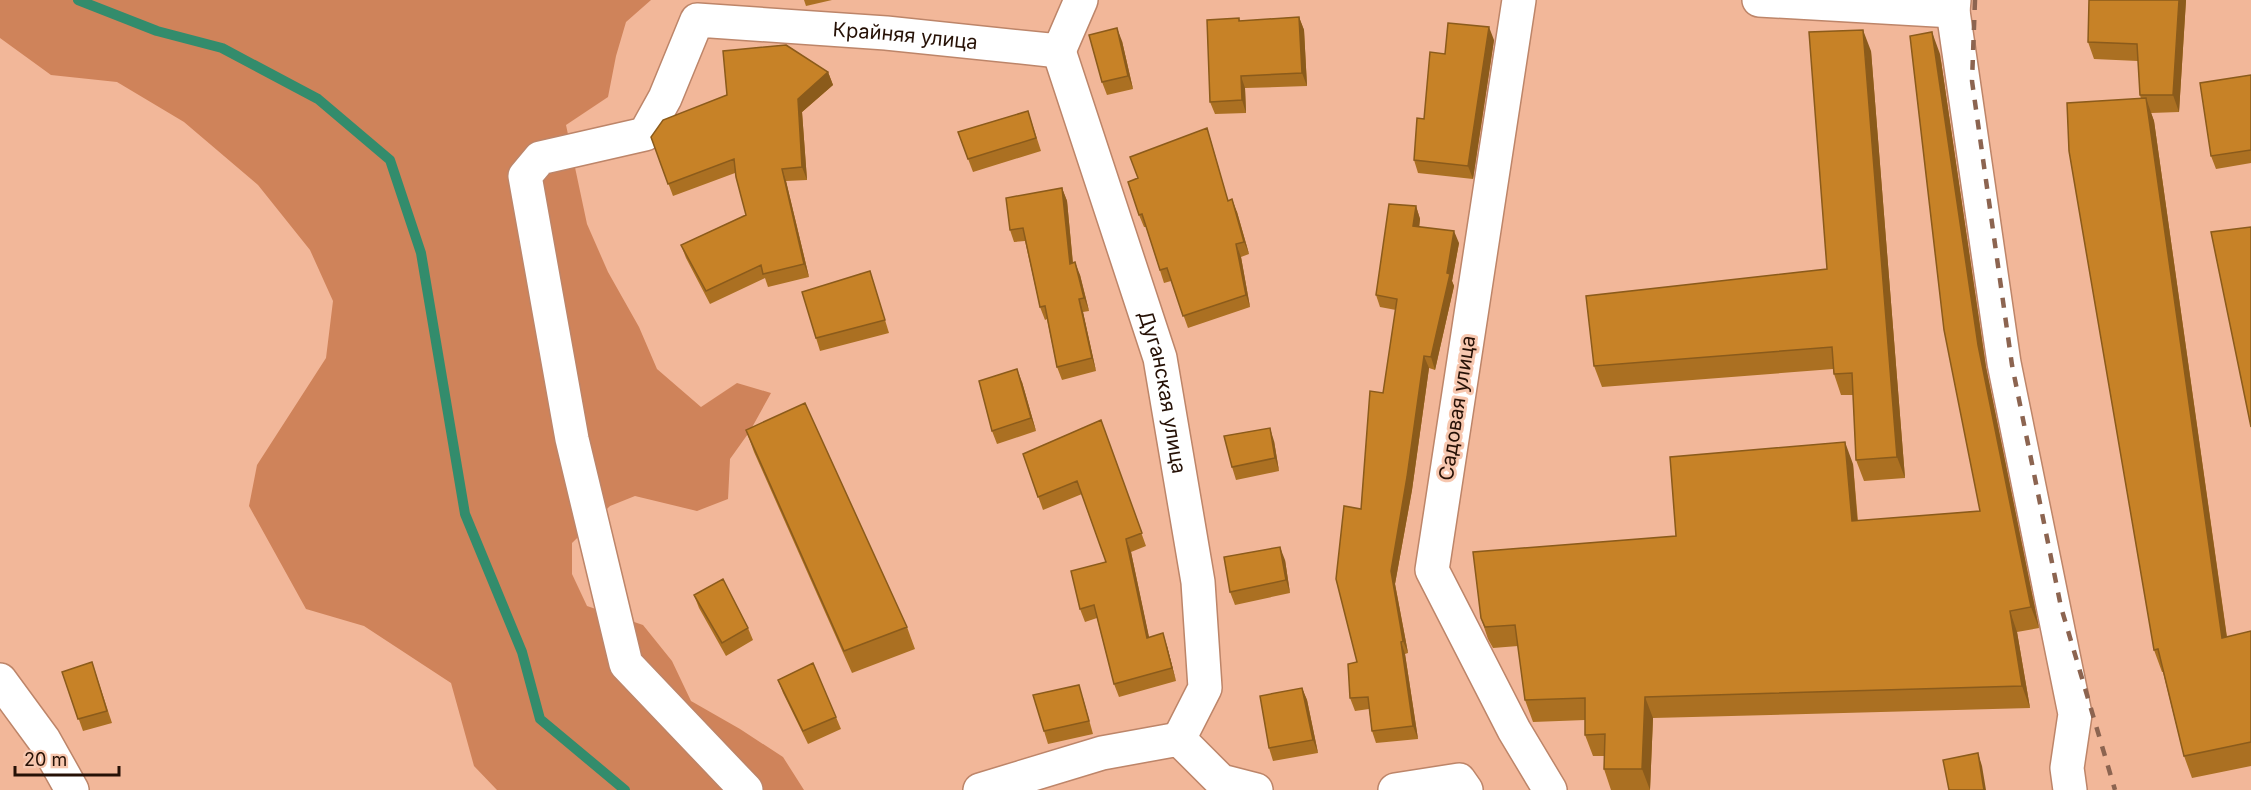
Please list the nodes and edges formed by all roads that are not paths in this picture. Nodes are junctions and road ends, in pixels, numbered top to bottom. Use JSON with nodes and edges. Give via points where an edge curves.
{"nodes":[{"id":1,"x":1081,"y":0,"type":"edge"},
{"id":2,"x":1519,"y":0,"type":"edge"},
{"id":3,"x":1759,"y":0,"type":"edge"},
{"id":4,"x":1953,"y":5,"type":"edge"},
{"id":5,"x":1059,"y":51,"type":"junction"},
{"id":6,"x":0,"y":680,"type":"edge"},
{"id":7,"x":1179,"y":739,"type":"junction"},
{"id":8,"x":72,"y":790,"type":"edge"},
{"id":9,"x":746,"y":790,"type":"edge"},
{"id":10,"x":980,"y":790,"type":"edge"},
{"id":11,"x":1256,"y":790,"type":"edge"},
{"id":12,"x":1395,"y":790,"type":"edge"},
{"id":13,"x":1466,"y":790,"type":"edge"},
{"id":14,"x":1550,"y":790,"type":"edge"},
{"id":15,"x":2070,"y":790,"type":"edge"}],
"edges":[{"from":1,"to":5,"type":"street"},
{"from":2,"to":14,"type":"street","name":"Садовая улица","via":[[1432,570],[1514,730]]},
{"from":3,"to":4,"type":"street"},
{"from":4,"to":15,"type":"street","via":[[2004,363],[2075,714],[2067,768]]},
{"from":5,"to":7,"type":"street","name":"Дуганская улица","via":[[1162,370],[1198,582],[1205,688]]},
{"from":5,"to":9,"type":"street","name":"Крайняя улица","via":[[886,33],[697,20],[665,98],[645,134],[540,158],[525,176],[572,439],[626,664]]},
{"from":6,"to":8,"type":"street","via":[[44,740]]},
{"from":7,"to":10,"type":"street","via":[[1102,753]]},
{"from":7,"to":11,"type":"street","via":[[1221,781]]},
{"from":12,"to":13,"type":"street","via":[[1459,780]]}]}
